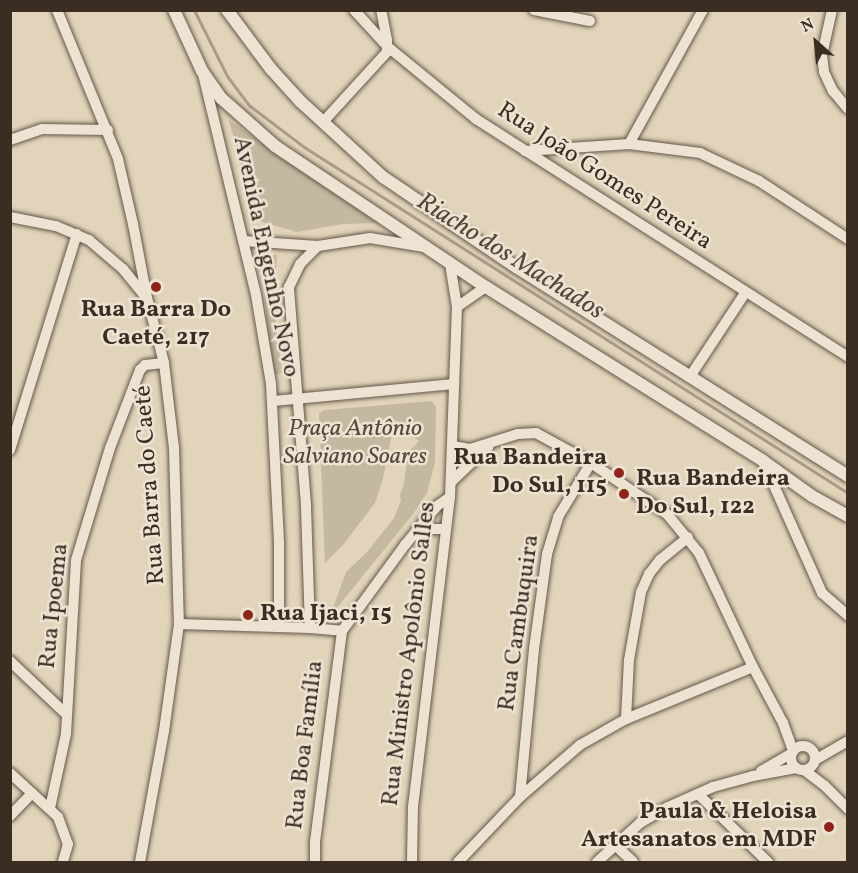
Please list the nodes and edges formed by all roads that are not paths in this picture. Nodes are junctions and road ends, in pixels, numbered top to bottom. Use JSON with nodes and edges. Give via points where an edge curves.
{"nodes":[{"id":1,"x":57,"y":10,"type":"edge"},
{"id":2,"x":174,"y":10,"type":"edge"},
{"id":3,"x":227,"y":10,"type":"edge"},
{"id":4,"x":354,"y":10,"type":"edge"},
{"id":5,"x":381,"y":10,"type":"edge"},
{"id":6,"x":534,"y":10,"type":"edge"},
{"id":7,"x":703,"y":10,"type":"edge"},
{"id":8,"x":832,"y":10,"type":"edge"},
{"id":9,"x":590,"y":21,"type":"dead end"},
{"id":10,"x":388,"y":47,"type":"junction"},
{"id":11,"x":202,"y":71,"type":"junction"},
{"id":12,"x":848,"y":109,"type":"edge"},
{"id":13,"x":323,"y":122,"type":"junction"},
{"id":14,"x":108,"y":130,"type":"junction"},
{"id":15,"x":10,"y":140,"type":"edge"},
{"id":16,"x":629,"y":144,"type":"junction"},
{"id":17,"x":525,"y":151,"type":"junction"},
{"id":18,"x":10,"y":217,"type":"edge"},
{"id":19,"x":77,"y":234,"type":"junction"},
{"id":20,"x":848,"y":239,"type":"edge"},
{"id":21,"x":243,"y":241,"type":"junction"},
{"id":22,"x":318,"y":246,"type":"junction"},
{"id":23,"x":424,"y":247,"type":"junction"},
{"id":24,"x":450,"y":264,"type":"junction"},
{"id":25,"x":141,"y":267,"type":"junction"},
{"id":26,"x":123,"y":269,"type":"junction"},
{"id":27,"x":486,"y":287,"type":"junction"},
{"id":28,"x":745,"y":292,"type":"junction"},
{"id":29,"x":147,"y":298,"type":"junction"},
{"id":30,"x":457,"y":307,"type":"junction"},
{"id":31,"x":848,"y":357,"type":"edge"},
{"id":32,"x":164,"y":363,"type":"junction"},
{"id":33,"x":691,"y":375,"type":"junction"},
{"id":34,"x":454,"y":384,"type":"junction"},
{"id":35,"x":297,"y":397,"type":"junction"},
{"id":36,"x":273,"y":401,"type":"junction"},
{"id":37,"x":491,"y":444,"type":"junction"},
{"id":38,"x":453,"y":446,"type":"junction"},
{"id":39,"x":10,"y":450,"type":"edge"},
{"id":40,"x":763,"y":461,"type":"junction"},
{"id":41,"x":591,"y":463,"type":"junction"},
{"id":42,"x":848,"y":476,"type":"edge"},
{"id":43,"x":451,"y":482,"type":"junction"},
{"id":44,"x":450,"y":497,"type":"junction"},
{"id":45,"x":848,"y":516,"type":"edge"},
{"id":46,"x":446,"y":529,"type":"junction"},
{"id":47,"x":688,"y":537,"type":"junction"},
{"id":48,"x":405,"y":545,"type":"junction"},
{"id":49,"x":848,"y":616,"type":"edge"},
{"id":50,"x":179,"y":624,"type":"junction"},
{"id":51,"x":279,"y":627,"type":"junction"},
{"id":52,"x":310,"y":628,"type":"junction"},
{"id":53,"x":342,"y":631,"type":"junction"},
{"id":54,"x":10,"y":661,"type":"edge"},
{"id":55,"x":753,"y":667,"type":"junction"},
{"id":56,"x":66,"y":714,"type":"junction"},
{"id":57,"x":626,"y":719,"type":"junction"},
{"id":58,"x":783,"y":723,"type":"junction"},
{"id":59,"x":848,"y":741,"type":"edge"},
{"id":60,"x":836,"y":745,"type":"junction"},
{"id":61,"x":806,"y":746,"type":"junction"},
{"id":62,"x":792,"y":753,"type":"junction"},
{"id":63,"x":807,"y":766,"type":"junction"},
{"id":64,"x":10,"y":773,"type":"edge"},
{"id":65,"x":753,"y":776,"type":"junction"},
{"id":66,"x":32,"y":793,"type":"junction"},
{"id":67,"x":698,"y":794,"type":"junction"},
{"id":68,"x":520,"y":797,"type":"junction"},
{"id":69,"x":50,"y":808,"type":"junction"},
{"id":70,"x":848,"y":809,"type":"edge"},
{"id":71,"x":10,"y":816,"type":"edge"},
{"id":72,"x":614,"y":844,"type":"junction"},
{"id":73,"x":63,"y":862,"type":"edge"},
{"id":74,"x":140,"y":862,"type":"edge"},
{"id":75,"x":315,"y":862,"type":"edge"},
{"id":76,"x":412,"y":862,"type":"edge"},
{"id":77,"x":458,"y":862,"type":"edge"},
{"id":78,"x":597,"y":862,"type":"edge"},
{"id":79,"x":633,"y":862,"type":"edge"},
{"id":80,"x":768,"y":862,"type":"edge"}],
"edges":[{"from":1,"to":14,"type":"street","name":"Rua Barra do Caeté"},
{"from":2,"to":11,"type":"street","name":"Avenida Engenho Novo"},
{"from":3,"to":13,"type":"street","via":[[271,69]]},
{"from":4,"to":10,"type":"street","name":"Rua João Gomes Pereira"},
{"from":5,"to":10,"type":"street"},
{"from":6,"to":9,"type":"street"},
{"from":7,"to":16,"type":"street"},
{"from":8,"to":12,"type":"street","via":[[822,55],[824,72]]},
{"from":10,"to":13,"type":"street","via":[[378,64]]},
{"from":10,"to":17,"type":"street","name":"Rua João Gomes Pereira","via":[[477,119]]},
{"from":11,"to":21,"type":"street","name":"Avenida Engenho Novo"},
{"from":11,"to":23,"type":"street","via":[[221,98],[275,146]]},
{"from":13,"to":33,"type":"street","via":[[383,177],[516,267]]},
{"from":14,"to":15,"type":"street","via":[[42,129]]},
{"from":14,"to":25,"type":"street","name":"Rua Barra do Caeté","via":[[134,224]]},
{"from":16,"to":17,"type":"street"},
{"from":16,"to":20,"type":"street","via":[[700,153],[729,165]]},
{"from":17,"to":28,"type":"street","name":"Rua João Gomes Pereira"},
{"from":18,"to":19,"type":"street"},
{"from":19,"to":26,"type":"street","via":[[107,253]]},
{"from":19,"to":39,"type":"street"},
{"from":21,"to":22,"type":"street"},
{"from":21,"to":36,"type":"street","name":"Avenida Engenho Novo"},
{"from":22,"to":23,"type":"street","via":[[370,238]]},
{"from":22,"to":35,"type":"street","name":"Avenida Engenho Novo","via":[[300,264],[289,287]]},
{"from":23,"to":24,"type":"street"},
{"from":24,"to":27,"type":"street"},
{"from":24,"to":30,"type":"street","name":"Rua Ministro Apolônio Salles"},
{"from":25,"to":26,"type":"street"},
{"from":25,"to":29,"type":"street","name":"Rua Barra do Caeté"},
{"from":26,"to":29,"type":"street"},
{"from":27,"to":30,"type":"street"},
{"from":27,"to":40,"type":"street"},
{"from":28,"to":31,"type":"street","name":"Rua João Gomes Pereira"},
{"from":28,"to":33,"type":"street"},
{"from":29,"to":32,"type":"street","name":"Rua Barra do Caeté"},
{"from":30,"to":34,"type":"street","name":"Rua Ministro Apolônio Salles"},
{"from":32,"to":50,"type":"street","name":"Rua Barra do Caeté","via":[[176,481]]},
{"from":32,"to":56,"type":"street","name":"Rua Ipoema","via":[[140,369],[110,448],[76,560]]},
{"from":33,"to":42,"type":"street"},
{"from":34,"to":35,"type":"street"},
{"from":34,"to":38,"type":"street","name":"Rua Ministro Apolônio Salles"},
{"from":35,"to":36,"type":"street"},
{"from":35,"to":52,"type":"street","name":"Avenida Engenho Novo"},
{"from":36,"to":51,"type":"street","name":"Avenida Engenho Novo"},
{"from":37,"to":38,"type":"street","via":[[470,449]]},
{"from":37,"to":41,"type":"street","via":[[518,434],[536,434]]},
{"from":37,"to":43,"type":"street"},
{"from":38,"to":43,"type":"street","name":"Rua Ministro Apolônio Salles"},
{"from":40,"to":45,"type":"street"},
{"from":40,"to":49,"type":"street","via":[[822,593]]},
{"from":41,"to":47,"type":"street","via":[[667,514]]},
{"from":41,"to":68,"type":"street","name":"Rua Cambuquira","via":[[558,517],[547,554]]},
{"from":43,"to":44,"type":"street","name":"Rua Ministro Apolônio Salles"},
{"from":44,"to":46,"type":"street","name":"Rua Ministro Apolônio Salles"},
{"from":44,"to":48,"type":"street","name":"Rua Boa Família","via":[[437,506]]},
{"from":46,"to":48,"type":"street","name":"Rua Boa Família","via":[[429,529]]},
{"from":46,"to":76,"type":"street","name":"Rua Ministro Apolônio Salles","via":[[413,807]]},
{"from":47,"to":55,"type":"street"},
{"from":47,"to":57,"type":"street","via":[[660,560],[641,592],[629,660]]},
{"from":48,"to":53,"type":"street","name":"Rua Boa Família"},
{"from":50,"to":51,"type":"street"},
{"from":50,"to":74,"type":"street","name":"Rua Barra do Caeté"},
{"from":51,"to":52,"type":"street"},
{"from":52,"to":53,"type":"street"},
{"from":53,"to":75,"type":"street","name":"Rua Boa Família"},
{"from":54,"to":56,"type":"street"},
{"from":55,"to":57,"type":"street"},
{"from":55,"to":58,"type":"street"},
{"from":56,"to":69,"type":"street","name":"Rua Ipoema","via":[[66,734]]},
{"from":57,"to":68,"type":"street","via":[[580,745]]},
{"from":58,"to":61,"type":"street"},
{"from":58,"to":62,"type":"street"},
{"from":59,"to":60,"type":"street"},
{"from":60,"to":61,"type":"street"},
{"from":60,"to":63,"type":"street"},
{"from":61,"to":62,"type":"street"},
{"from":61,"to":63,"type":"street","via":[[814,752]]},
{"from":62,"to":63,"type":"street","via":[[791,762]]},
{"from":62,"to":65,"type":"street"},
{"from":63,"to":65,"type":"street"},
{"from":63,"to":70,"type":"street"},
{"from":64,"to":66,"type":"street"},
{"from":65,"to":67,"type":"street"},
{"from":66,"to":69,"type":"street"},
{"from":66,"to":71,"type":"street"},
{"from":67,"to":72,"type":"street","via":[[640,823]]},
{"from":67,"to":80,"type":"street"},
{"from":68,"to":77,"type":"street"},
{"from":69,"to":73,"type":"street","via":[[65,831],[68,844]]},
{"from":72,"to":78,"type":"street"},
{"from":72,"to":79,"type":"street"}]}
